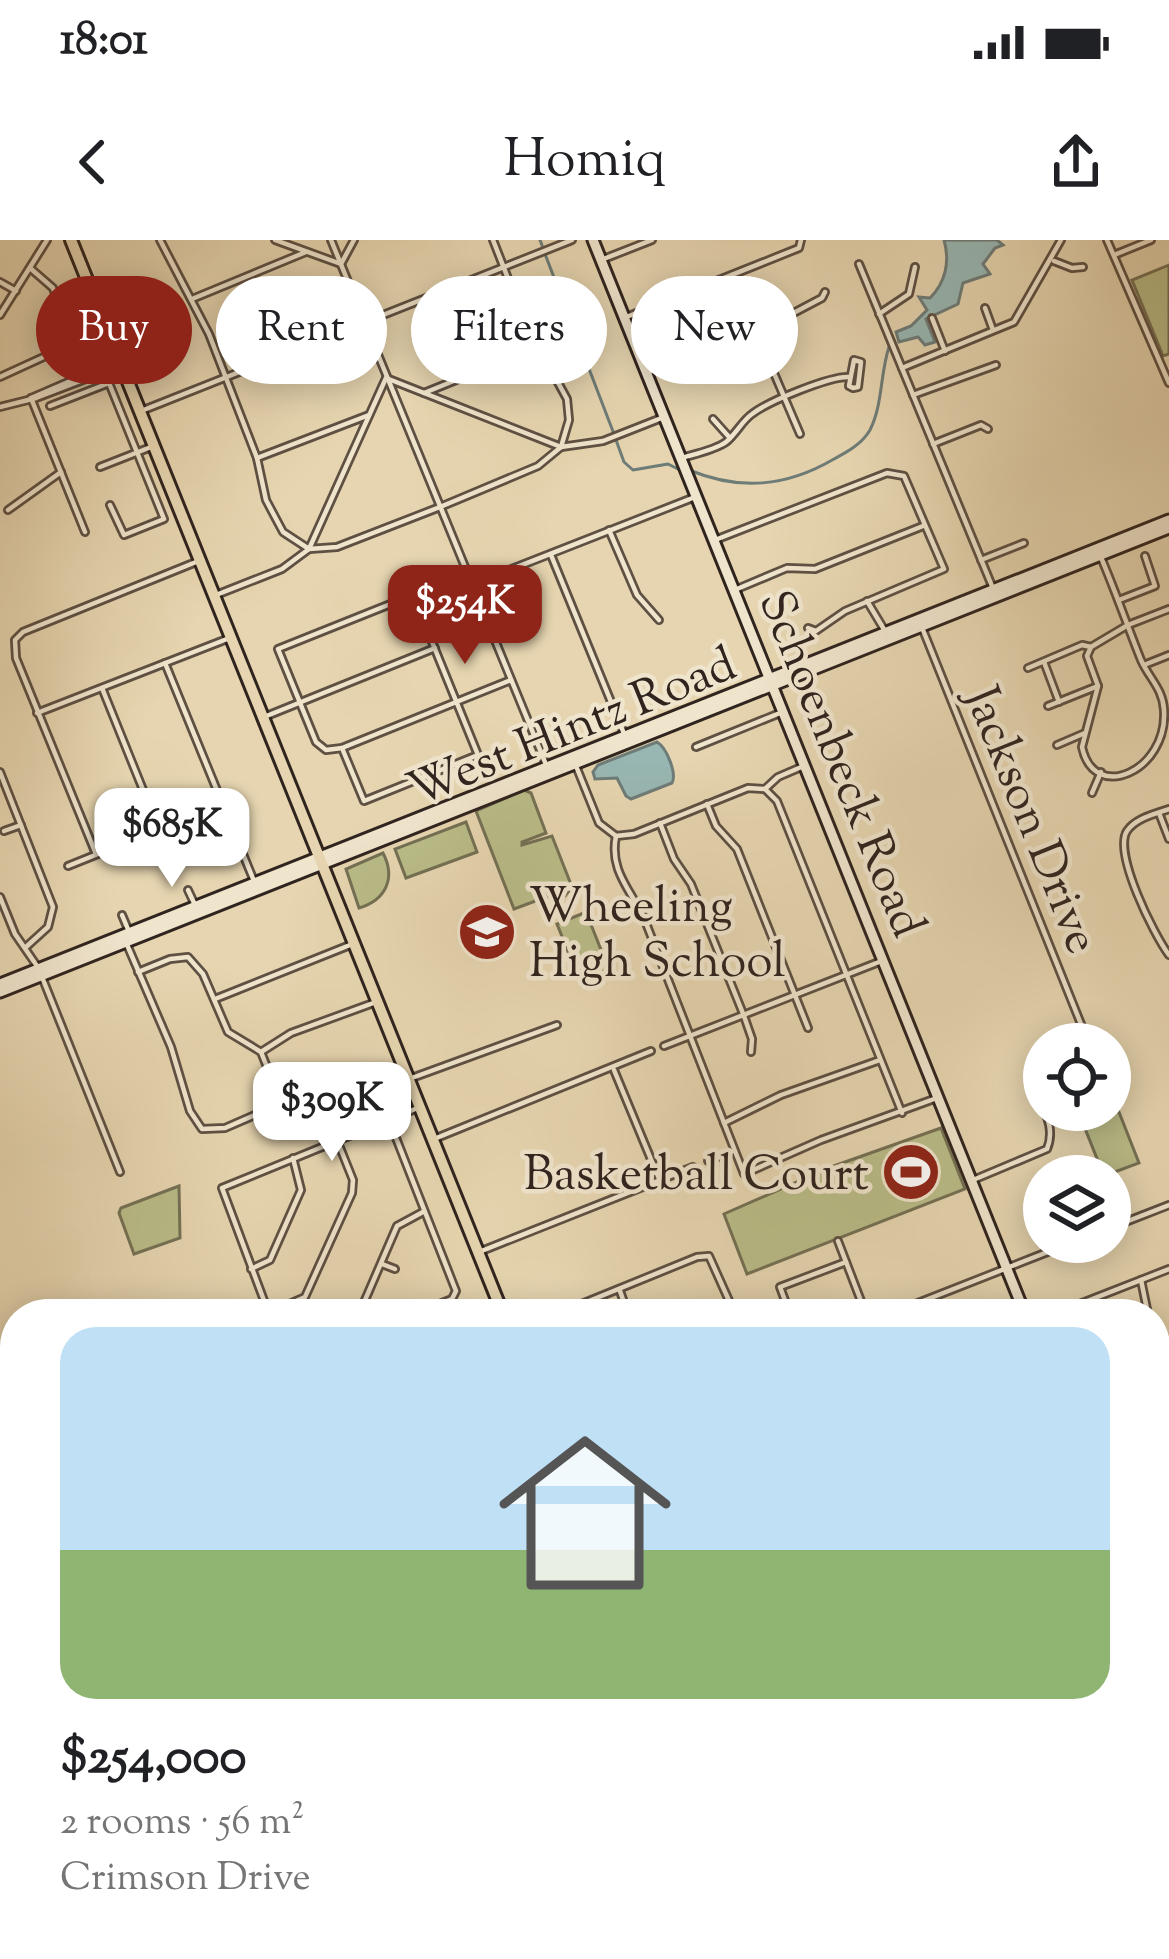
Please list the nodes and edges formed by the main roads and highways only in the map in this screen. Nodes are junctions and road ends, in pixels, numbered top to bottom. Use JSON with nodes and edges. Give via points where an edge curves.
{"nodes":[{"id":1,"x":71,"y":240,"type":"edge"},
{"id":2,"x":592,"y":240,"type":"edge"},
{"id":3,"x":1169,"y":524,"type":"edge"},
{"id":4,"x":920,"y":622,"type":"junction"},
{"id":5,"x":771,"y":681,"type":"junction"},
{"id":6,"x":321,"y":857,"type":"junction"},
{"id":7,"x":128,"y":937,"type":"junction"},
{"id":8,"x":0,"y":988,"type":"edge"},
{"id":9,"x":497,"y":1299,"type":"edge"},
{"id":10,"x":1019,"y":1299,"type":"edge"}],
"edges":[{"from":1,"to":6,"type":"main road"},
{"from":2,"to":5,"type":"main road","name":"Schoenbeck Road"},
{"from":3,"to":4,"type":"main road","name":"West Hintz Road"},
{"from":4,"to":5,"type":"main road","name":"West Hintz Road"},
{"from":4,"to":5,"type":"main road","name":"West Hintz Road"},
{"from":5,"to":6,"type":"main road","name":"West Hintz Road"},
{"from":5,"to":10,"type":"main road","name":"Schoenbeck Road"},
{"from":6,"to":7,"type":"main road","name":"West Hintz Road"},
{"from":6,"to":7,"type":"main road","name":"West Hintz Road"},
{"from":6,"to":9,"type":"main road"},
{"from":7,"to":8,"type":"main road","name":"West Hintz Road"}]}
